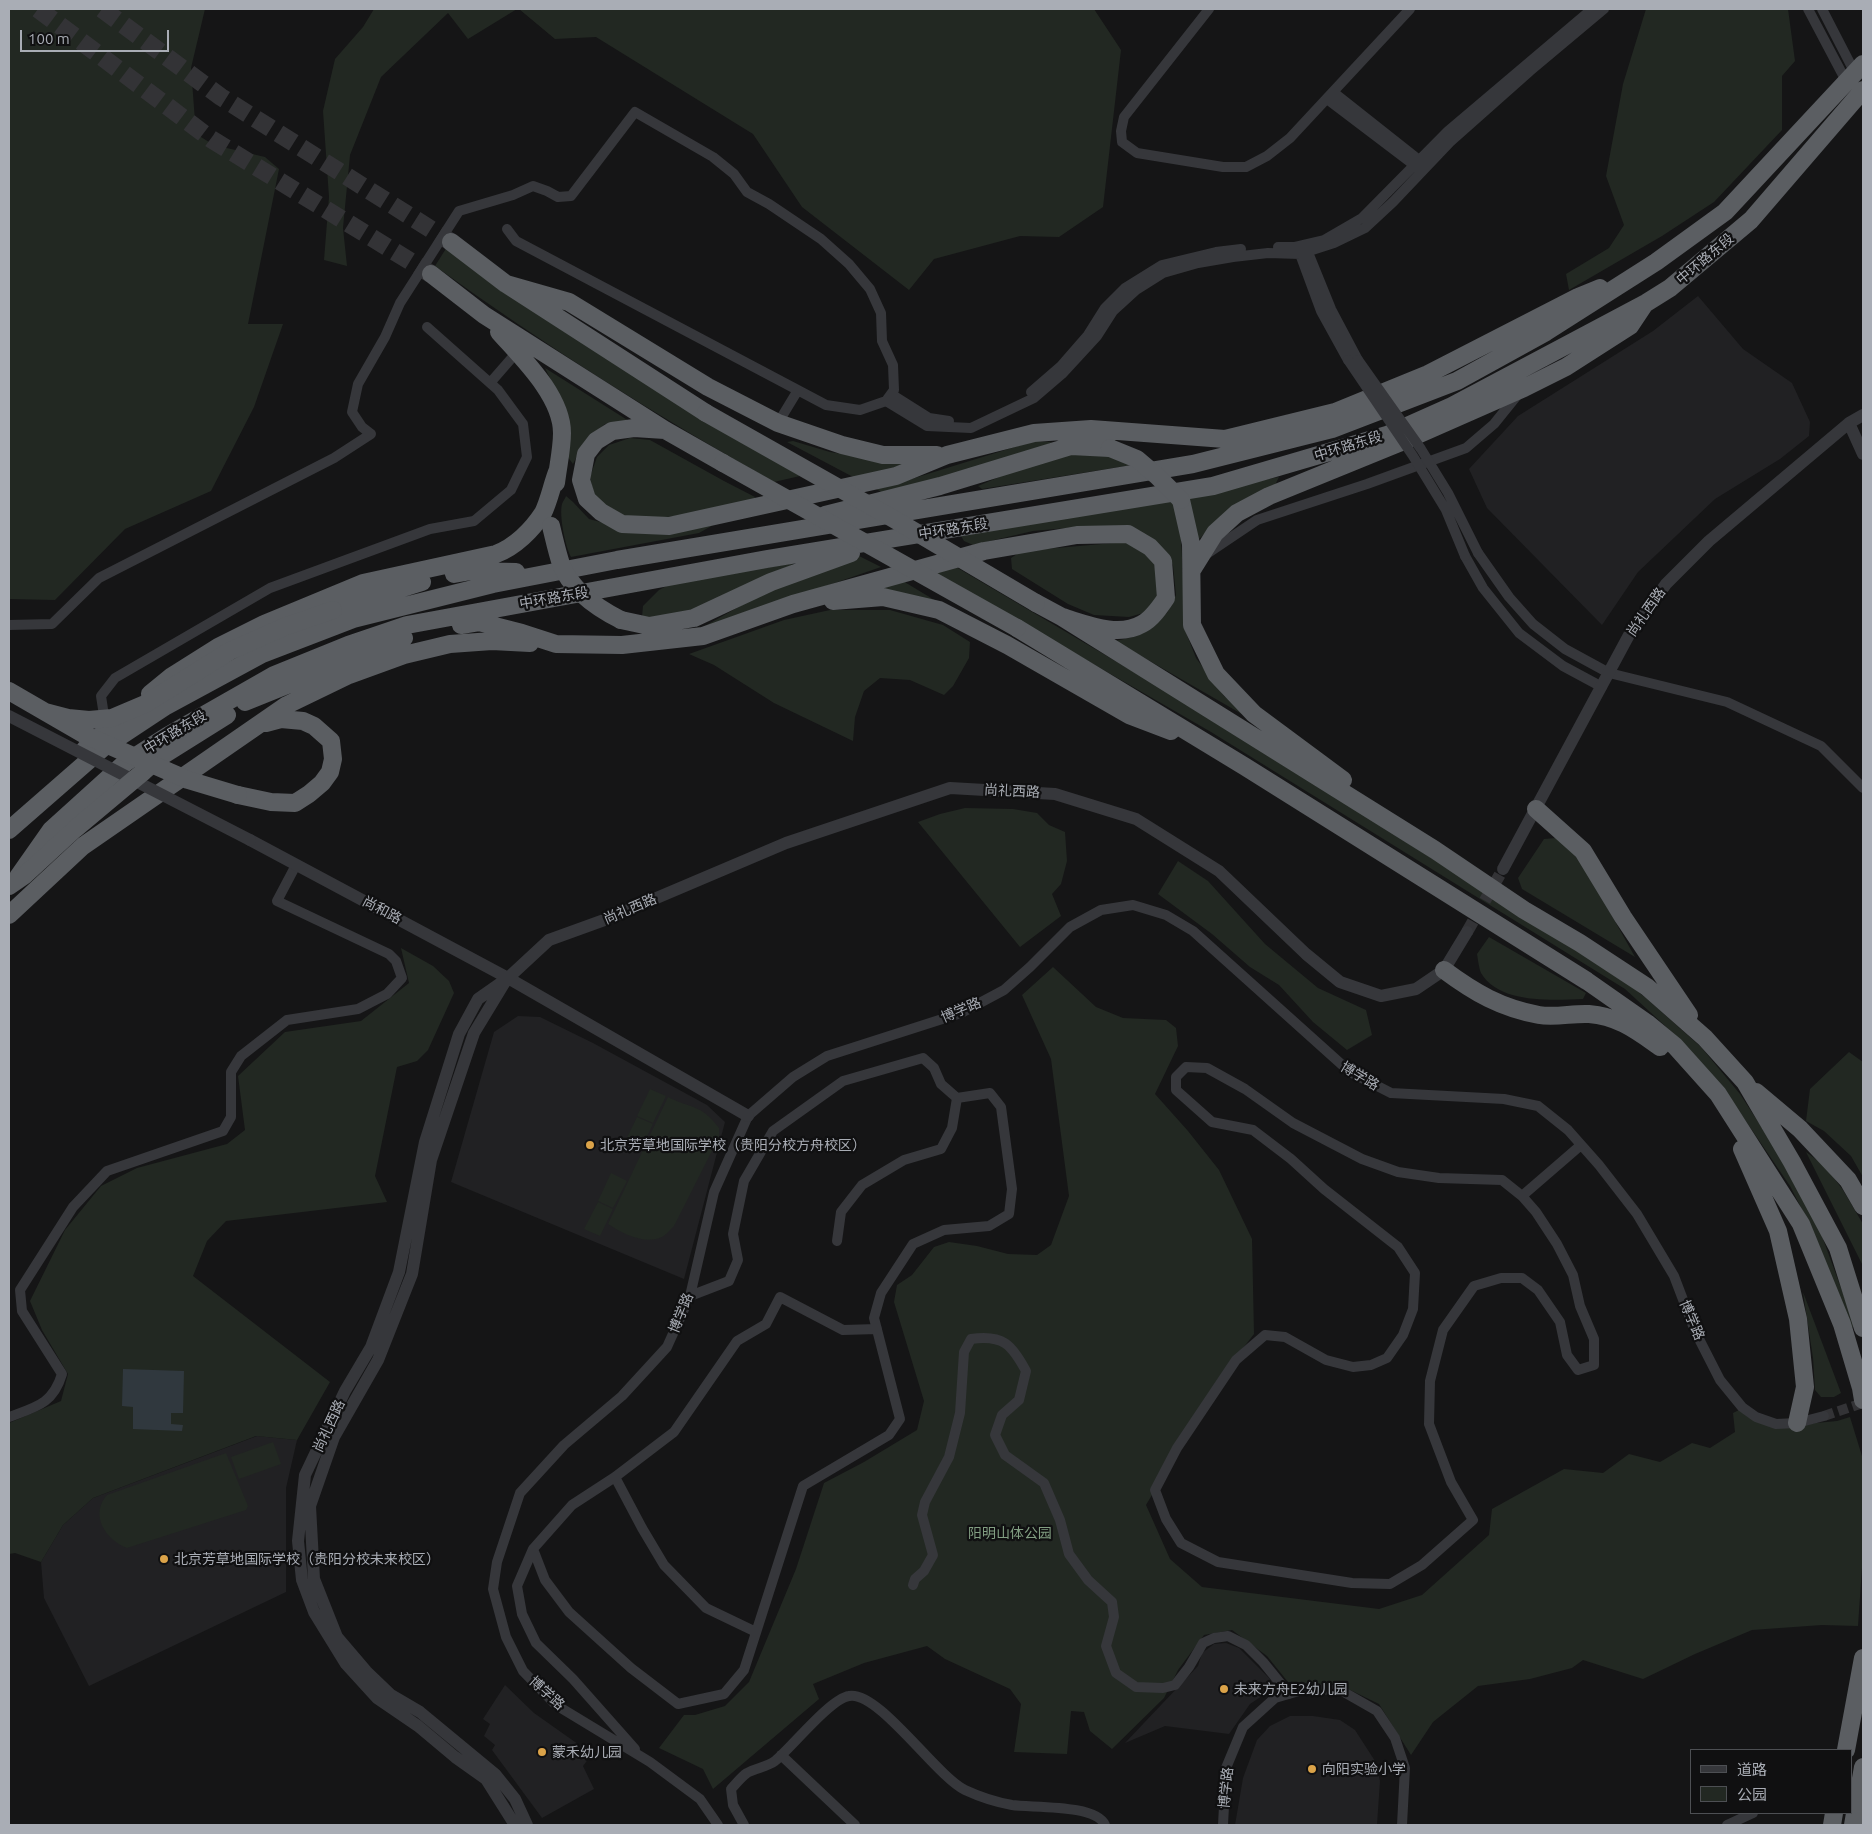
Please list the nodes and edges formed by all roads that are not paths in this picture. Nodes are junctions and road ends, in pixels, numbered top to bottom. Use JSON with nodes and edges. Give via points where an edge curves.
{"nodes":[{"id":1,"x":1209,"y":9,"type":"edge"},
{"id":2,"x":1410,"y":9,"type":"edge"},
{"id":3,"x":1592,"y":9,"type":"edge"},
{"id":4,"x":1604,"y":9,"type":"edge"},
{"id":5,"x":1808,"y":9,"type":"edge"},
{"id":6,"x":1822,"y":9,"type":"edge"},
{"id":7,"x":1855,"y":73,"type":"edge"},
{"id":8,"x":1863,"y":90,"type":"edge"},
{"id":9,"x":1330,"y":96,"type":"junction"},
{"id":10,"x":1421,"y":166,"type":"junction"},
{"id":11,"x":507,"y":229,"type":"dead end"},
{"id":12,"x":451,"y":242,"type":"tunnel mouth"},
{"id":13,"x":1302,"y":249,"type":"junction"},
{"id":14,"x":1651,"y":265,"type":"junction"},
{"id":15,"x":431,"y":274,"type":"tunnel mouth"},
{"id":16,"x":506,"y":284,"type":"junction"},
{"id":17,"x":1646,"y":303,"type":"junction"},
{"id":18,"x":484,"y":315,"type":"junction"},
{"id":19,"x":427,"y":327,"type":"dead end"},
{"id":20,"x":518,"y":352,"type":"junction"},
{"id":21,"x":1353,"y":360,"type":"junction"},
{"id":22,"x":490,"y":384,"type":"junction"},
{"id":23,"x":1524,"y":388,"type":"junction"},
{"id":24,"x":798,"y":390,"type":"junction"},
{"id":25,"x":888,"y":397,"type":"junction"},
{"id":26,"x":1863,"y":415,"type":"edge"},
{"id":27,"x":778,"y":423,"type":"junction"},
{"id":28,"x":1849,"y":423,"type":"junction"},
{"id":29,"x":665,"y":430,"type":"junction"},
{"id":30,"x":1863,"y":454,"type":"edge"},
{"id":31,"x":947,"y":455,"type":"junction"},
{"id":32,"x":557,"y":472,"type":"junction"},
{"id":33,"x":887,"y":540,"type":"junction"},
{"id":34,"x":699,"y":547,"type":"junction"},
{"id":35,"x":1194,"y":566,"type":"junction"},
{"id":36,"x":548,"y":573,"type":"junction"},
{"id":37,"x":793,"y":604,"type":"junction"},
{"id":38,"x":1062,"y":616,"type":"junction"},
{"id":39,"x":9,"y":625,"type":"edge"},
{"id":40,"x":556,"y":644,"type":"junction"},
{"id":41,"x":1609,"y":673,"type":"junction"},
{"id":42,"x":1602,"y":687,"type":"junction"},
{"id":43,"x":9,"y":691,"type":"edge"},
{"id":44,"x":262,"y":695,"type":"junction"},
{"id":45,"x":45,"y":712,"type":"junction"},
{"id":46,"x":9,"y":716,"type":"edge"},
{"id":47,"x":258,"y":725,"type":"junction"},
{"id":48,"x":109,"y":728,"type":"junction"},
{"id":49,"x":167,"y":736,"type":"junction"},
{"id":50,"x":1214,"y":749,"type":"junction"},
{"id":51,"x":1863,"y":788,"type":"edge"},
{"id":52,"x":1536,"y":808,"type":"junction"},
{"id":53,"x":9,"y":829,"type":"edge"},
{"id":54,"x":1435,"y":850,"type":"junction"},
{"id":55,"x":296,"y":865,"type":"junction"},
{"id":56,"x":1503,"y":869,"type":"tunnel mouth"},
{"id":57,"x":9,"y":888,"type":"edge"},
{"id":58,"x":9,"y":915,"type":"edge"},
{"id":59,"x":1467,"y":932,"type":"tunnel mouth"},
{"id":60,"x":1444,"y":970,"type":"junction"},
{"id":61,"x":508,"y":978,"type":"junction"},
{"id":62,"x":1705,"y":1038,"type":"junction"},
{"id":63,"x":1700,"y":1074,"type":"junction"},
{"id":64,"x":1745,"y":1082,"type":"junction"},
{"id":65,"x":1718,"y":1094,"type":"junction"},
{"id":66,"x":957,"y":1098,"type":"junction"},
{"id":67,"x":748,"y":1116,"type":"junction"},
{"id":68,"x":1581,"y":1145,"type":"junction"},
{"id":69,"x":1522,"y":1196,"type":"junction"},
{"id":70,"x":1863,"y":1206,"type":"edge"},
{"id":71,"x":837,"y":1241,"type":"dead end"},
{"id":72,"x":690,"y":1296,"type":"junction"},
{"id":73,"x":1863,"y":1328,"type":"edge"},
{"id":74,"x":877,"y":1329,"type":"junction"},
{"id":75,"x":1863,"y":1400,"type":"edge"},
{"id":76,"x":9,"y":1416,"type":"edge"},
{"id":77,"x":1824,"y":1416,"type":"tunnel mouth"},
{"id":78,"x":1797,"y":1423,"type":"junction"},
{"id":79,"x":615,"y":1477,"type":"junction"},
{"id":80,"x":533,"y":1549,"type":"junction"},
{"id":81,"x":913,"y":1586,"type":"dead end"},
{"id":82,"x":756,"y":1632,"type":"junction"},
{"id":83,"x":1863,"y":1658,"type":"edge"},
{"id":84,"x":1289,"y":1694,"type":"junction"},
{"id":85,"x":1846,"y":1749,"type":"edge"},
{"id":86,"x":781,"y":1755,"type":"junction"},
{"id":87,"x":642,"y":1757,"type":"junction"},
{"id":88,"x":1859,"y":1780,"type":"edge"},
{"id":89,"x":1750,"y":1814,"type":"edge"},
{"id":90,"x":514,"y":1825,"type":"edge"},
{"id":91,"x":527,"y":1825,"type":"edge"},
{"id":92,"x":718,"y":1825,"type":"edge"},
{"id":93,"x":744,"y":1825,"type":"edge"},
{"id":94,"x":855,"y":1825,"type":"edge"},
{"id":95,"x":1105,"y":1825,"type":"edge"},
{"id":96,"x":1223,"y":1825,"type":"edge"},
{"id":97,"x":1402,"y":1825,"type":"edge"},
{"id":98,"x":1727,"y":1825,"type":"edge"},
{"id":99,"x":1853,"y":1825,"type":"edge"}],
"edges":[{"from":1,"to":9,"type":"street","via":[[1124,117],[1122,142],[1137,153],[1223,167],[1246,167],[1290,138]]},
{"from":2,"to":9,"type":"street"},
{"from":3,"to":10,"type":"street","via":[[1448,131]]},
{"from":4,"to":10,"type":"street"},
{"from":5,"to":7,"type":"street"},
{"from":6,"to":7,"type":"street"},
{"from":7,"to":14,"type":"highway","name":"中环路东段","via":[[1725,212]]},
{"from":8,"to":17,"type":"highway","name":"中环路东段","via":[[1751,220],[1670,288]]},
{"from":9,"to":10,"type":"street"},
{"from":10,"to":13,"type":"street","via":[[1362,218]]},
{"from":11,"to":24,"type":"street","via":[[516,241]]},
{"from":12,"to":16,"type":"highway"},
{"from":13,"to":21,"type":"street","via":[[1321,311]]},
{"from":13,"to":25,"type":"street","via":[[1265,246],[1216,252],[1162,265],[1125,288],[1061,366],[1027,396],[966,423],[929,418]]},
{"from":14,"to":31,"type":"highway","via":[[1578,297],[1428,374],[1334,412],[1225,439],[1091,429],[1034,433]]},
{"from":14,"to":34,"type":"highway","name":"中环路东段","via":[[1546,332],[1457,381],[1332,429],[1193,464]]},
{"from":15,"to":18,"type":"highway"},
{"from":16,"to":27,"type":"highway","via":[[569,302],[708,387]]},
{"from":16,"to":38,"type":"highway","bridge":true,"via":[[706,413]]},
{"from":17,"to":23,"type":"highway","via":[[1630,326],[1566,367]]},
{"from":17,"to":33,"type":"highway","name":"中环路东段","via":[[1452,406],[1387,435],[1213,486]]},
{"from":18,"to":20,"type":"highway"},
{"from":18,"to":29,"type":"highway"},
{"from":19,"to":22,"type":"street"},
{"from":20,"to":22,"type":"street"},
{"from":20,"to":32,"type":"highway","via":[[539,375],[556,406],[562,431]]},
{"from":21,"to":41,"type":"street","bridge":true,"via":[[1421,449],[1448,493],[1478,553],[1508,597],[1532,624],[1565,649]]},
{"from":21,"to":42,"type":"street","bridge":true,"via":[[1441,502],[1483,588],[1518,633],[1563,666]]},
{"from":22,"to":48,"type":"street","via":[[523,424],[527,456],[511,490],[474,520],[430,529],[270,588],[115,678],[101,696],[105,723]]},
{"from":23,"to":35,"type":"highway","via":[[1268,496],[1237,513],[1215,533]]},
{"from":23,"to":35,"type":"street","via":[[1494,424],[1466,448],[1257,520]]},
{"from":24,"to":25,"type":"street","via":[[826,405],[860,410]]},
{"from":24,"to":27,"type":"street"},
{"from":25,"to":39,"type":"street","via":[[894,390],[893,365],[882,341],[881,313],[870,289],[849,264],[821,239],[747,192],[734,174],[712,157],[636,112],[571,196],[558,197],[533,186],[459,211],[400,304],[358,384],[352,412],[371,434],[334,458],[99,578],[52,624]]},
{"from":26,"to":28,"type":"street","name":"尚礼西路"},
{"from":27,"to":31,"type":"highway","via":[[883,455]]},
{"from":28,"to":30,"type":"street"},
{"from":28,"to":41,"type":"street","name":"尚礼西路","via":[[1709,541],[1666,584],[1629,635]]},
{"from":29,"to":31,"type":"highway","via":[[634,428],[612,431],[596,441],[586,454],[581,480],[587,499],[622,524],[669,526],[896,476]]},
{"from":29,"to":50,"type":"highway","bridge":true,"via":[[1017,628]]},
{"from":32,"to":33,"type":"highway","bridge":true,"via":[[551,526],[562,566],[574,585],[604,612],[621,620],[649,626],[694,618],[771,582]]},
{"from":32,"to":48,"type":"highway","via":[[543,512],[509,549],[363,583],[264,624],[218,647],[172,676]]},
{"from":33,"to":49,"type":"highway","name":"中环路东段","via":[[406,625],[274,675]]},
{"from":34,"to":35,"type":"highway","bridge":true,"via":[[940,486],[1070,446],[1110,448],[1137,459],[1157,476],[1181,500]]},
{"from":34,"to":36,"type":"highway","name":"中环路东段"},
{"from":35,"to":54,"type":"highway","via":[[1190,584],[1192,625],[1216,674],[1254,714]]},
{"from":36,"to":45,"type":"highway","bridge":true,"via":[[471,571],[415,583],[284,627],[230,651],[145,704],[112,718],[89,720]]},
{"from":36,"to":53,"type":"highway","name":"中环路东段","via":[[353,620],[262,654],[166,706],[104,747]]},
{"from":37,"to":38,"type":"highway","via":[[984,551],[1077,536],[1128,534],[1150,546],[1163,561],[1166,598],[1142,624],[1124,630],[1099,628]]},
{"from":37,"to":40,"type":"highway","via":[[703,636],[622,645]]},
{"from":37,"to":50,"type":"highway","via":[[883,597],[938,610],[1007,645],[1129,715]]},
{"from":38,"to":54,"type":"highway"},
{"from":40,"to":44,"type":"highway","via":[[479,622],[414,634]]},
{"from":40,"to":47,"type":"highway","via":[[492,641],[450,644],[404,655],[349,675],[287,705]]},
{"from":41,"to":42,"type":"street","name":"尚礼西路"},
{"from":41,"to":51,"type":"street","via":[[1727,702],[1821,746]]},
{"from":42,"to":52,"type":"street","name":"尚礼西路"},
{"from":43,"to":45,"type":"highway","bridge":true},
{"from":44,"to":49,"type":"highway"},
{"from":44,"to":57,"type":"highway","bridge":true,"via":[[160,757]]},
{"from":45,"to":47,"type":"highway","bridge":true,"via":[[85,735],[180,776],[238,795],[295,803],[315,789],[330,772],[333,758],[331,741],[302,720],[281,719]]},
{"from":46,"to":55,"type":"street","name":"尚和路","bridge":true},
{"from":47,"to":58,"type":"highway","via":[[83,846]]},
{"from":48,"to":53,"type":"highway","via":[[42,789]]},
{"from":49,"to":57,"type":"highway","name":"中环路东段","via":[[125,763],[51,830]]},
{"from":50,"to":63,"type":"highway","via":[[1588,981],[1675,1046]]},
{"from":52,"to":56,"type":"street","name":"尚礼西路"},
{"from":52,"to":62,"type":"highway","via":[[1583,851],[1623,917]]},
{"from":54,"to":62,"type":"highway","via":[[1647,987]]},
{"from":55,"to":61,"type":"street","name":"尚和路"},
{"from":55,"to":76,"type":"street","via":[[277,901],[389,954],[396,961],[402,978],[387,994],[358,1009],[287,1020],[241,1056],[231,1072],[231,1118],[223,1131],[107,1171],[73,1207],[20,1290],[22,1311],[62,1374],[58,1389],[40,1405]]},
{"from":59,"to":60,"type":"street","name":"尚礼西路"},
{"from":60,"to":61,"type":"street","name":"尚礼西路","via":[[1416,990],[1381,996],[1340,982],[1306,954],[1220,871],[1136,819],[1055,794],[950,788],[786,843],[607,920],[549,940]]},
{"from":60,"to":63,"type":"highway","via":[[1504,1007],[1542,1016],[1590,1014],[1621,1021]]},
{"from":61,"to":67,"type":"street","name":"尚和路"},
{"from":61,"to":90,"type":"street","name":"尚礼西路","via":[[478,999],[459,1034],[425,1142],[399,1272],[371,1347],[305,1476],[298,1541],[302,1580],[314,1612],[346,1664],[377,1698],[486,1779]]},
{"from":61,"to":91,"type":"street","name":"尚礼西路","via":[[474,1033],[431,1160],[412,1274],[378,1360],[334,1437],[310,1506],[314,1579],[338,1636],[366,1671],[391,1695],[420,1712],[495,1774],[515,1800]]},
{"from":62,"to":64,"type":"highway"},
{"from":63,"to":65,"type":"highway"},
{"from":64,"to":70,"type":"highway","via":[[1800,1129],[1848,1180]]},
{"from":64,"to":73,"type":"highway","via":[[1838,1248]]},
{"from":65,"to":75,"type":"highway","via":[[1801,1224],[1842,1324]]},
{"from":65,"to":78,"type":"highway","via":[[1778,1232],[1798,1319],[1805,1387]]},
{"from":66,"to":71,"type":"street","via":[[952,1128],[941,1149],[904,1160],[862,1186],[841,1212]]},
{"from":66,"to":72,"type":"street","via":[[941,1084],[934,1068],[923,1058],[843,1080],[773,1131],[744,1181],[732,1234],[738,1260],[729,1281]]},
{"from":66,"to":74,"type":"street","via":[[990,1093],[1001,1107],[1012,1189],[1009,1214],[989,1226],[944,1230],[914,1244],[881,1293],[874,1318]]},
{"from":67,"to":68,"type":"street","name":"博学路","via":[[793,1078],[827,1056],[961,1013],[1004,990],[1070,926],[1100,910],[1133,905],[1166,915],[1193,931],[1350,1072],[1391,1094],[1504,1099],[1538,1106]]},
{"from":67,"to":72,"type":"street","name":"博学路","via":[[714,1192]]},
{"from":68,"to":69,"type":"street"},
{"from":68,"to":78,"type":"street","name":"博学路","via":[[1637,1214],[1674,1276],[1695,1330],[1720,1380],[1742,1407],[1756,1417],[1776,1424]]},
{"from":69,"to":69,"type":"street","via":[[1541,1220],[1573,1275],[1580,1306],[1594,1339],[1594,1365],[1578,1370],[1568,1355],[1560,1322],[1538,1290],[1522,1278],[1501,1278],[1474,1286],[1443,1330],[1430,1381],[1429,1424],[1451,1482],[1474,1520],[1422,1565],[1390,1584],[1352,1583],[1218,1562],[1181,1543],[1155,1490],[1177,1448],[1236,1360],[1265,1335],[1285,1337],[1326,1360],[1352,1367],[1371,1365],[1387,1358],[1403,1335],[1413,1309],[1415,1273],[1398,1247],[1253,1130],[1212,1122],[1176,1090],[1176,1077],[1186,1067],[1206,1068],[1245,1089],[1293,1123],[1362,1159],[1398,1172],[1439,1178],[1502,1180]]},
{"from":72,"to":87,"type":"street","name":"博学路","via":[[667,1347],[622,1396],[564,1445],[520,1493],[497,1562],[493,1589],[506,1637],[523,1671],[556,1705]]},
{"from":74,"to":79,"type":"street","via":[[843,1330],[780,1297],[766,1324],[737,1341],[674,1432]]},
{"from":74,"to":82,"type":"street","via":[[900,1419],[889,1435],[803,1486]]},
{"from":77,"to":78,"type":"street","name":"博学路"},
{"from":79,"to":80,"type":"street","via":[[572,1505]]},
{"from":79,"to":82,"type":"street","via":[[664,1565],[706,1608]]},
{"from":80,"to":82,"type":"street","via":[[545,1580],[569,1612],[631,1668],[678,1704],[724,1694],[744,1670]]},
{"from":80,"to":87,"type":"street","via":[[517,1586],[522,1614],[536,1643],[574,1680]]},
{"from":81,"to":84,"type":"street","via":[[933,1555],[922,1515],[925,1502],[950,1458],[960,1413],[964,1352],[972,1339],[1001,1339],[1015,1351],[1026,1371],[1019,1400],[1002,1415],[995,1435],[1005,1455],[1044,1483],[1060,1520],[1069,1554],[1088,1580],[1112,1602],[1114,1616],[1106,1646],[1116,1673],[1136,1686],[1163,1688],[1175,1685],[1203,1643],[1228,1636],[1246,1645]]},
{"from":83,"to":85,"type":"highway"},
{"from":84,"to":96,"type":"street","name":"博学路","via":[[1275,1698],[1243,1727],[1226,1768]]},
{"from":84,"to":97,"type":"street","name":"博学路","via":[[1309,1688],[1342,1691],[1377,1711],[1395,1738],[1405,1768]]},
{"from":86,"to":93,"type":"street","via":[[774,1762],[746,1774],[732,1789],[733,1806]]},
{"from":86,"to":94,"type":"street"},
{"from":86,"to":95,"type":"street","via":[[836,1701],[850,1695],[865,1699],[881,1711],[958,1787],[980,1798],[1012,1805],[1088,1812]]},
{"from":87,"to":92,"type":"street","name":"博学路","via":[[700,1798]]},
{"from":88,"to":99,"type":"highway"},
{"from":89,"to":98,"type":"street"}]}
